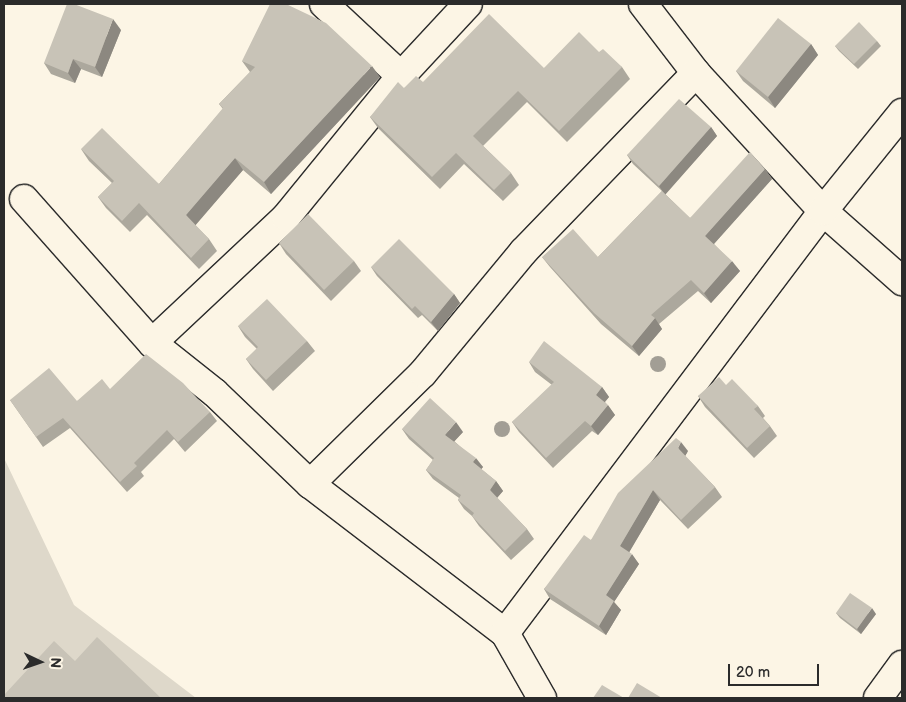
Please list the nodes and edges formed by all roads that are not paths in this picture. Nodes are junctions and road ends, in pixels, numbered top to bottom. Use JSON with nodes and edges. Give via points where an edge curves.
{"nodes":[{"id":1,"x":324,"y":4,"type":"edge"},
{"id":2,"x":468,"y":4,"type":"edge"},
{"id":3,"x":643,"y":4,"type":"edge"},
{"id":4,"x":696,"y":73,"type":"junction"},
{"id":5,"x":401,"y":76,"type":"junction"},
{"id":6,"x":902,"y":113,"type":"edge"},
{"id":7,"x":24,"y":199,"type":"dead end"},
{"id":8,"x":823,"y":211,"type":"junction"},
{"id":9,"x":902,"y":281,"type":"edge"},
{"id":10,"x":152,"y":343,"type":"junction"},
{"id":11,"x":310,"y":484,"type":"junction"},
{"id":12,"x":505,"y":633,"type":"junction"},
{"id":13,"x":902,"y":665,"type":"edge"},
{"id":14,"x":542,"y":698,"type":"edge"},
{"id":15,"x":878,"y":698,"type":"edge"}],
"edges":[{"from":1,"to":5,"type":"street"},
{"from":2,"to":5,"type":"street"},
{"from":3,"to":4,"type":"street"},
{"from":4,"to":8,"type":"street"},
{"from":4,"to":11,"type":"street","via":[[523,252],[423,373]]},
{"from":5,"to":10,"type":"street","via":[[286,217]]},
{"from":6,"to":8,"type":"street"},
{"from":7,"to":10,"type":"street"},
{"from":8,"to":9,"type":"street"},
{"from":8,"to":12,"type":"street"},
{"from":10,"to":11,"type":"street","via":[[215,392]]},
{"from":11,"to":12,"type":"street"},
{"from":12,"to":14,"type":"street"},
{"from":13,"to":15,"type":"street"}]}
